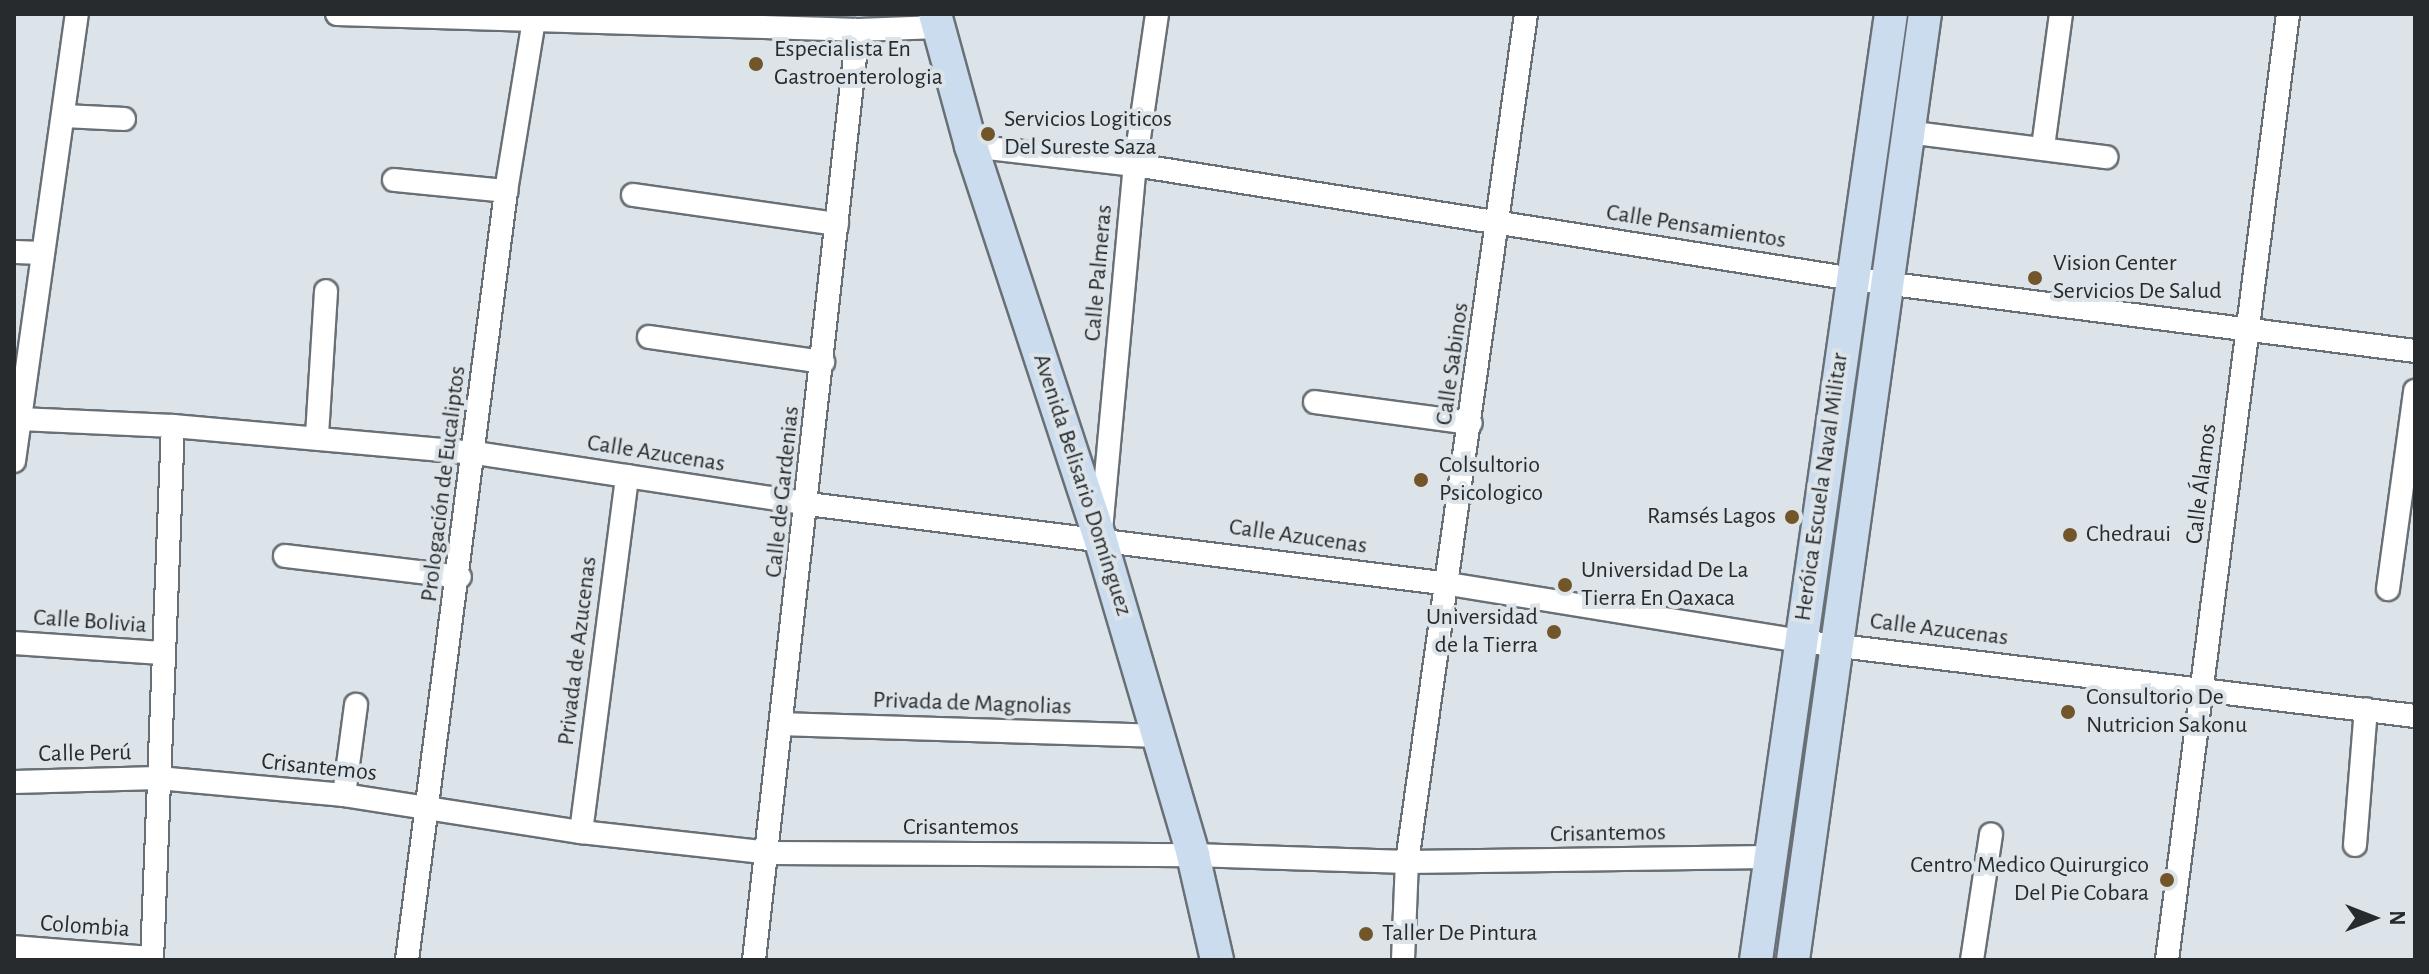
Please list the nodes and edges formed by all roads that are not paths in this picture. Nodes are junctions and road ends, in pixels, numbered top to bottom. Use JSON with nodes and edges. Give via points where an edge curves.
{"nodes":[{"id":1,"x":77,"y":14,"type":"edge"},
{"id":2,"x":337,"y":14,"type":"edge"},
{"id":3,"x":1157,"y":14,"type":"edge"},
{"id":4,"x":1526,"y":14,"type":"edge"},
{"id":5,"x":1891,"y":14,"type":"edge"},
{"id":6,"x":1925,"y":14,"type":"edge"},
{"id":7,"x":2061,"y":14,"type":"edge"},
{"id":8,"x":2288,"y":14,"type":"edge"},
{"id":9,"x":385,"y":15,"type":"edge"},
{"id":10,"x":534,"y":17,"type":"edge"},
{"id":11,"x":937,"y":20,"type":"edge"},
{"id":12,"x":858,"y":30,"type":"junction"},
{"id":13,"x":65,"y":116,"type":"junction"},
{"id":14,"x":124,"y":119,"type":"dead end"},
{"id":15,"x":1907,"y":132,"type":"junction"},
{"id":16,"x":971,"y":146,"type":"junction"},
{"id":17,"x":2043,"y":147,"type":"junction"},
{"id":18,"x":2106,"y":157,"type":"dead end"},
{"id":19,"x":1135,"y":165,"type":"junction"},
{"id":20,"x":394,"y":180,"type":"dead end"},
{"id":21,"x":506,"y":191,"type":"junction"},
{"id":22,"x":633,"y":195,"type":"dead end"},
{"id":23,"x":1499,"y":222,"type":"junction"},
{"id":24,"x":837,"y":224,"type":"junction"},
{"id":25,"x":14,"y":252,"type":"edge"},
{"id":26,"x":43,"y":253,"type":"junction"},
{"id":27,"x":1853,"y":279,"type":"junction"},
{"id":28,"x":1888,"y":284,"type":"junction"},
{"id":29,"x":326,"y":291,"type":"dead end"},
{"id":30,"x":2247,"y":330,"type":"junction"},
{"id":31,"x":649,"y":337,"type":"dead end"},
{"id":32,"x":2415,"y":351,"type":"edge"},
{"id":33,"x":823,"y":362,"type":"junction"},
{"id":34,"x":2415,"y":391,"type":"edge"},
{"id":35,"x":1315,"y":402,"type":"dead end"},
{"id":36,"x":20,"y":419,"type":"junction"},
{"id":37,"x":1471,"y":423,"type":"junction"},
{"id":38,"x":173,"y":426,"type":"junction"},
{"id":39,"x":317,"y":435,"type":"junction"},
{"id":40,"x":476,"y":453,"type":"junction"},
{"id":41,"x":14,"y":461,"type":"edge"},
{"id":42,"x":627,"y":476,"type":"junction"},
{"id":43,"x":808,"y":504,"type":"junction"},
{"id":44,"x":1100,"y":538,"type":"junction"},
{"id":45,"x":285,"y":556,"type":"dead end"},
{"id":46,"x":460,"y":577,"type":"junction"},
{"id":47,"x":1449,"y":584,"type":"junction"},
{"id":48,"x":2388,"y":589,"type":"dead end"},
{"id":49,"x":1799,"y":641,"type":"junction"},
{"id":50,"x":14,"y":643,"type":"edge"},
{"id":51,"x":1835,"y":644,"type":"junction"},
{"id":52,"x":162,"y":653,"type":"junction"},
{"id":53,"x":2203,"y":687,"type":"junction"},
{"id":54,"x":356,"y":705,"type":"dead end"},
{"id":55,"x":2366,"y":709,"type":"junction"},
{"id":56,"x":2415,"y":716,"type":"edge"},
{"id":57,"x":782,"y":724,"type":"junction"},
{"id":58,"x":1159,"y":736,"type":"junction"},
{"id":59,"x":158,"y":778,"type":"junction"},
{"id":60,"x":14,"y":782,"type":"edge"},
{"id":61,"x":344,"y":795,"type":"junction"},
{"id":62,"x":426,"y":807,"type":"junction"},
{"id":63,"x":581,"y":832,"type":"junction"},
{"id":64,"x":1991,"y":834,"type":"dead end"},
{"id":65,"x":2355,"y":845,"type":"dead end"},
{"id":66,"x":770,"y":853,"type":"junction"},
{"id":67,"x":1193,"y":855,"type":"junction"},
{"id":68,"x":1768,"y":857,"type":"junction"},
{"id":69,"x":1407,"y":862,"type":"junction"},
{"id":70,"x":14,"y":947,"type":"edge"},
{"id":71,"x":152,"y":959,"type":"edge"},
{"id":72,"x":407,"y":960,"type":"edge"},
{"id":73,"x":754,"y":960,"type":"edge"},
{"id":74,"x":1217,"y":960,"type":"edge"},
{"id":75,"x":1403,"y":960,"type":"edge"},
{"id":76,"x":1756,"y":960,"type":"edge"},
{"id":77,"x":1793,"y":960,"type":"edge"},
{"id":78,"x":1972,"y":960,"type":"edge"},
{"id":79,"x":2167,"y":960,"type":"edge"}],
"edges":[{"from":1,"to":13,"type":"street"},
{"from":2,"to":9,"type":"street"},
{"from":3,"to":19,"type":"street","name":"Calle Palmeras"},
{"from":4,"to":23,"type":"street","name":"Calle Sabinos"},
{"from":5,"to":27,"type":"street","name":"Heróica Escuela Naval Militar"},
{"from":6,"to":15,"type":"street","name":"Heróica Escuela Naval Militar"},
{"from":7,"to":17,"type":"street"},
{"from":8,"to":30,"type":"street","name":"Calle Álamos"},
{"from":9,"to":10,"type":"street"},
{"from":10,"to":12,"type":"street"},
{"from":10,"to":21,"type":"street","name":"Prologación de Eucaliptos"},
{"from":11,"to":12,"type":"street"},
{"from":11,"to":16,"type":"street","name":"Avenida Belisario Domínguez"},
{"from":12,"to":24,"type":"street","name":"Calle de Gardenias"},
{"from":13,"to":14,"type":"street"},
{"from":13,"to":26,"type":"street"},
{"from":15,"to":17,"type":"street"},
{"from":15,"to":28,"type":"street","name":"Heróica Escuela Naval Militar"},
{"from":16,"to":19,"type":"street","name":"Calle Pensamientos"},
{"from":16,"to":44,"type":"street","name":"Avenida Belisario Domínguez"},
{"from":17,"to":18,"type":"street"},
{"from":19,"to":23,"type":"street","name":"Calle Pensamientos"},
{"from":19,"to":44,"type":"street","name":"Calle Palmeras"},
{"from":20,"to":21,"type":"street"},
{"from":21,"to":40,"type":"street","name":"Prologación de Eucaliptos"},
{"from":22,"to":24,"type":"street"},
{"from":23,"to":27,"type":"street","name":"Calle Pensamientos"},
{"from":23,"to":37,"type":"street","name":"Calle Sabinos"},
{"from":24,"to":33,"type":"street","name":"Calle de Gardenias"},
{"from":25,"to":26,"type":"street"},
{"from":26,"to":36,"type":"street"},
{"from":27,"to":28,"type":"street","name":"Calle Pensamientos"},
{"from":27,"to":49,"type":"street","name":"Heróica Escuela Naval Militar"},
{"from":28,"to":30,"type":"street","name":"Calle Pensamientos"},
{"from":28,"to":51,"type":"street","name":"Heróica Escuela Naval Militar"},
{"from":29,"to":39,"type":"street"},
{"from":30,"to":32,"type":"street","name":"Calle Pensamientos"},
{"from":30,"to":53,"type":"street","name":"Calle Álamos"},
{"from":31,"to":33,"type":"street"},
{"from":33,"to":43,"type":"street","name":"Calle de Gardenias"},
{"from":34,"to":48,"type":"street"},
{"from":35,"to":37,"type":"street"},
{"from":36,"to":38,"type":"street","name":"Calle Azucenas"},
{"from":36,"to":41,"type":"street"},
{"from":37,"to":47,"type":"street","name":"Calle Sabinos"},
{"from":38,"to":39,"type":"street","name":"Calle Azucenas"},
{"from":38,"to":52,"type":"street"},
{"from":39,"to":40,"type":"street","name":"Calle Azucenas"},
{"from":40,"to":42,"type":"street","name":"Calle Azucenas"},
{"from":40,"to":46,"type":"street","name":"Prologación de Eucaliptos"},
{"from":42,"to":43,"type":"street","name":"Calle Azucenas"},
{"from":42,"to":63,"type":"street","name":"Privada de Azucenas"},
{"from":43,"to":44,"type":"street","name":"Calle Azucenas"},
{"from":43,"to":57,"type":"street","name":"Calle de Gardenias"},
{"from":44,"to":47,"type":"street","name":"Calle Azucenas"},
{"from":44,"to":58,"type":"street","name":"Avenida Belisario Domínguez"},
{"from":45,"to":46,"type":"street"},
{"from":46,"to":62,"type":"street","name":"Prologación de Eucaliptos"},
{"from":47,"to":49,"type":"street","name":"Calle Azucenas"},
{"from":47,"to":69,"type":"street","name":"Calle Sabinos"},
{"from":49,"to":51,"type":"street","name":"Calle Azucenas"},
{"from":49,"to":68,"type":"street","name":"Heróica Escuela Naval Militar"},
{"from":50,"to":52,"type":"street","name":"Calle Bolivia"},
{"from":51,"to":53,"type":"street","name":"Calle Azucenas"},
{"from":51,"to":77,"type":"street","name":"Heróica Escuela Naval Militar"},
{"from":52,"to":59,"type":"street"},
{"from":53,"to":55,"type":"street","name":"Calle Azucenas"},
{"from":53,"to":79,"type":"street","name":"Calle Álamos"},
{"from":54,"to":61,"type":"street"},
{"from":55,"to":56,"type":"street","name":"Calle Azucenas"},
{"from":55,"to":65,"type":"street"},
{"from":57,"to":58,"type":"street","name":"Privada de Magnolias"},
{"from":57,"to":66,"type":"street","name":"Calle de Gardenias"},
{"from":58,"to":67,"type":"street","name":"Avenida Belisario Domínguez"},
{"from":59,"to":60,"type":"street","name":"Calle Perú"},
{"from":59,"to":61,"type":"street","name":"Crisantemos"},
{"from":59,"to":71,"type":"street"},
{"from":61,"to":62,"type":"street","name":"Crisantemos"},
{"from":62,"to":63,"type":"street","name":"Crisantemos"},
{"from":62,"to":72,"type":"street","name":"Prologación de Eucaliptos"},
{"from":63,"to":66,"type":"street","name":"Crisantemos"},
{"from":64,"to":78,"type":"street"},
{"from":66,"to":67,"type":"street","name":"Crisantemos"},
{"from":66,"to":73,"type":"street","name":"Calle de Gardenias"},
{"from":67,"to":69,"type":"street","name":"Crisantemos"},
{"from":67,"to":74,"type":"street","name":"Avenida Belisario Domínguez"},
{"from":68,"to":69,"type":"street","name":"Crisantemos"},
{"from":68,"to":76,"type":"street","name":"Heróica Escuela Naval Militar"},
{"from":69,"to":75,"type":"street","name":"Calle Sabinos"},
{"from":70,"to":71,"type":"street","name":"Colombia"}]}
